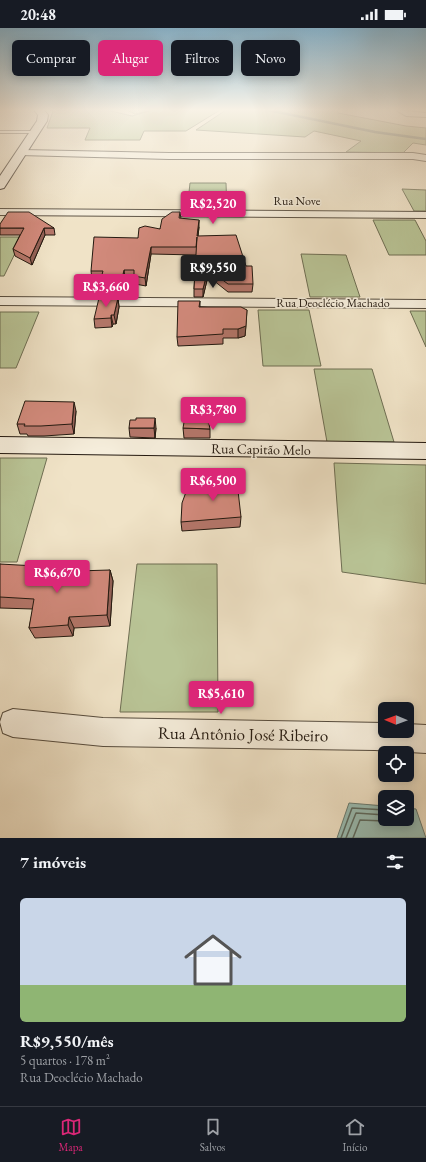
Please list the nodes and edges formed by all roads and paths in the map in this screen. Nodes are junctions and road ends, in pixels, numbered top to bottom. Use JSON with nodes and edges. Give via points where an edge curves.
{"nodes":[{"id":1,"x":26,"y":148,"type":"edge"},
{"id":2,"x":23,"y":153,"type":"junction"},
{"id":3,"x":426,"y":158,"type":"edge"},
{"id":4,"x":0,"y":185,"type":"edge"},
{"id":5,"x":0,"y":212,"type":"edge"},
{"id":6,"x":426,"y":215,"type":"edge"},
{"id":7,"x":0,"y":301,"type":"edge"},
{"id":8,"x":426,"y":304,"type":"edge"},
{"id":9,"x":0,"y":445,"type":"edge"},
{"id":10,"x":426,"y":451,"type":"edge"},
{"id":11,"x":13,"y":723,"type":"dead end"},
{"id":12,"x":426,"y":739,"type":"edge"}],
"edges":[{"from":1,"to":2,"type":"main road"},
{"from":2,"to":3,"type":"street"},
{"from":2,"to":4,"type":"main road"},
{"from":5,"to":6,"type":"street","name":"Rua Nove"},
{"from":7,"to":8,"type":"street","name":"Rua Deoclécio Machado"},
{"from":9,"to":10,"type":"main road","name":"Rua Capitão Melo"},
{"from":11,"to":12,"type":"street","name":"Rua Antônio José Ribeiro","via":[[103,732]]}]}
